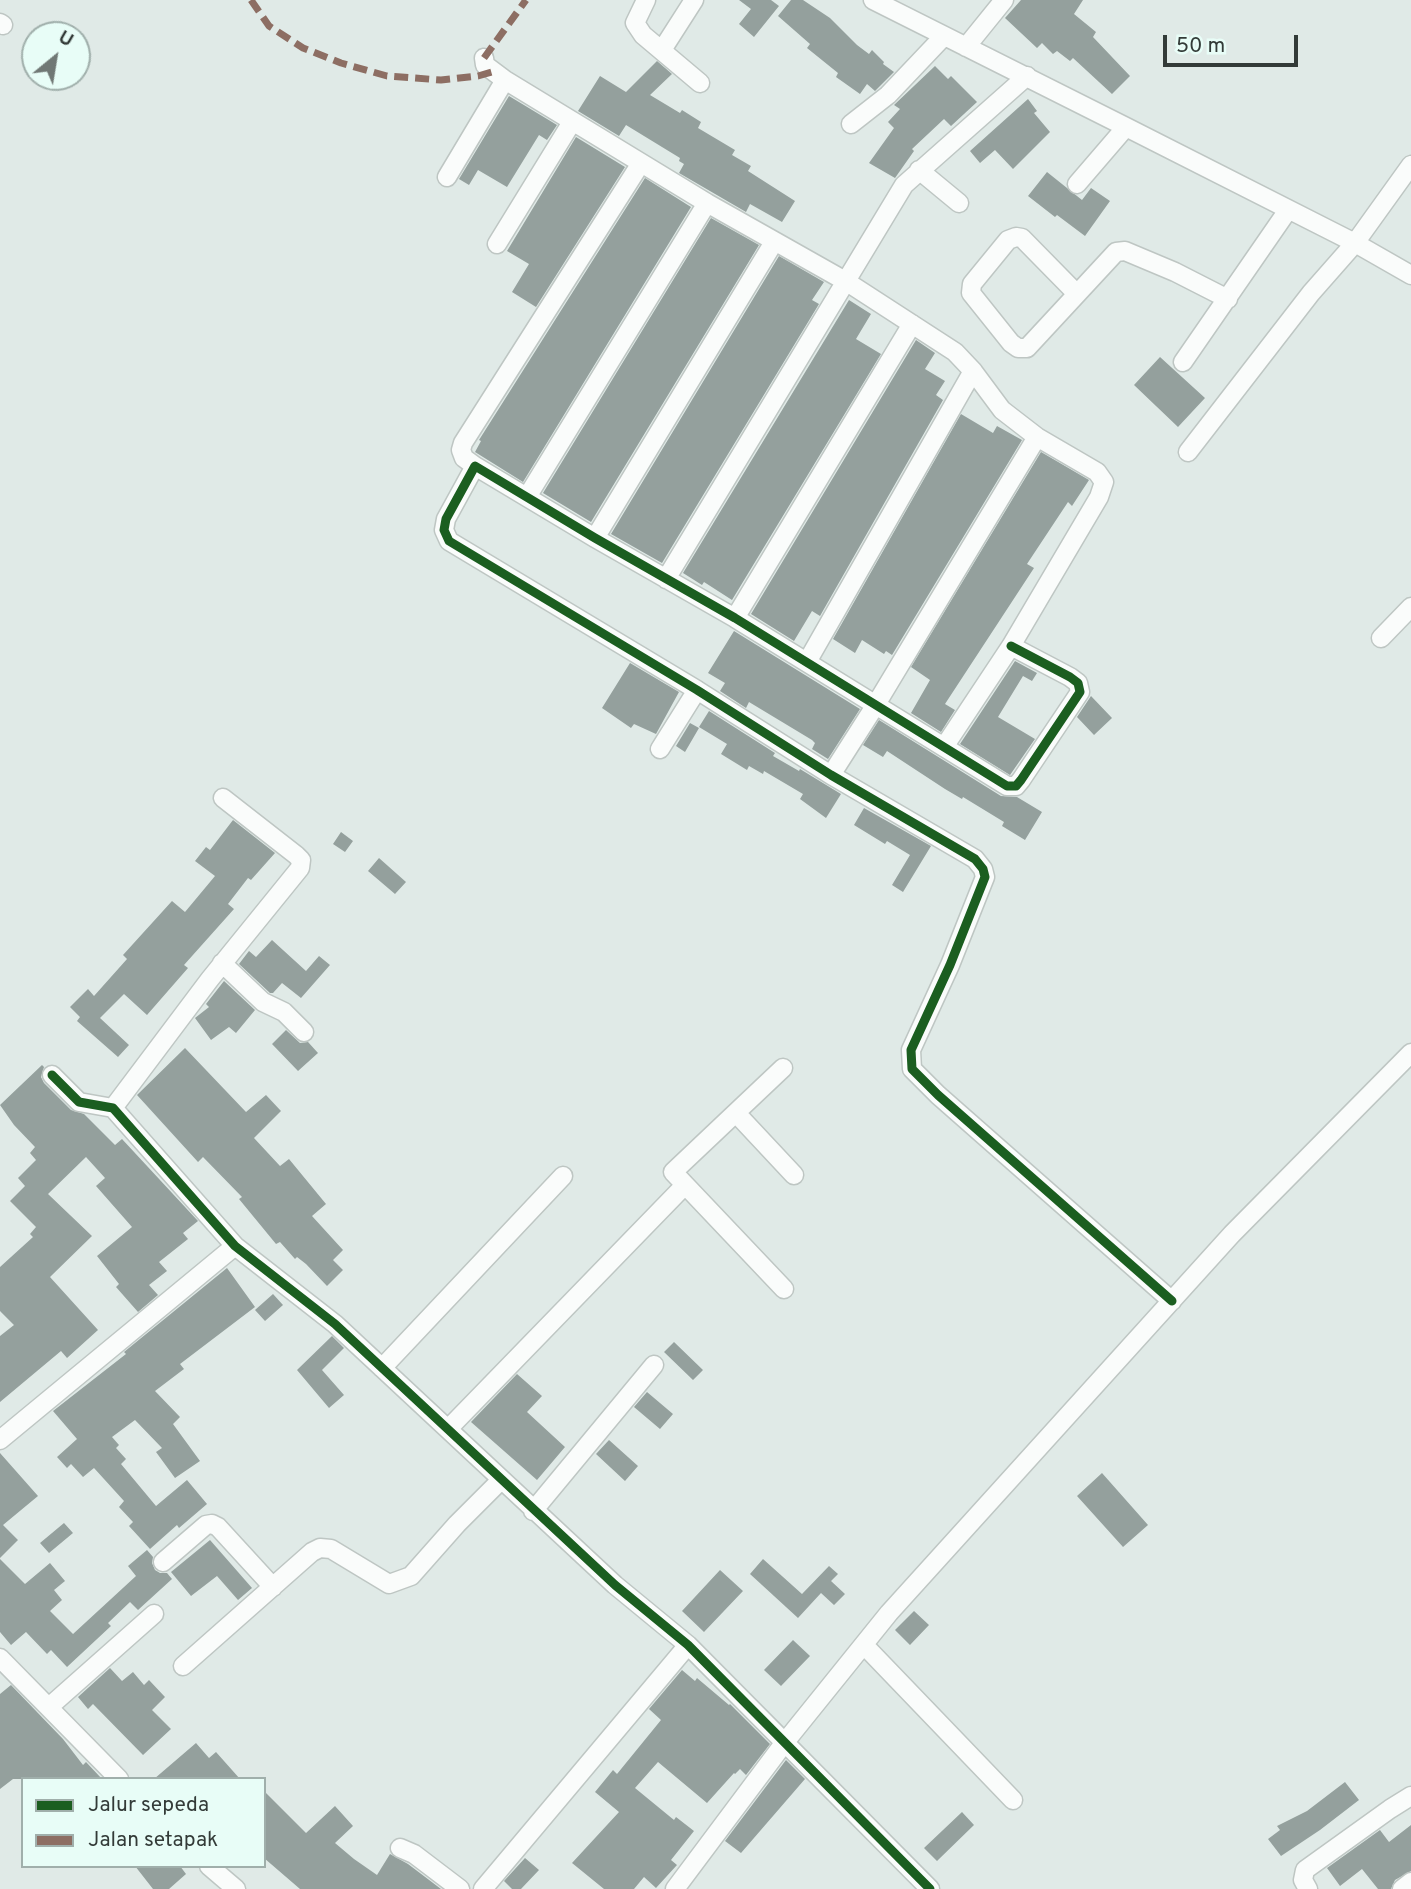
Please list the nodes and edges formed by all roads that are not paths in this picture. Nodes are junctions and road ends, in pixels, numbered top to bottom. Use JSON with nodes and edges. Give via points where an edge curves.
{"nodes":[{"id":1,"x":646,"y":0,"type":"edge"},
{"id":2,"x":694,"y":0,"type":"edge"},
{"id":3,"x":873,"y":0,"type":"edge"},
{"id":4,"x":1004,"y":0,"type":"edge"},
{"id":5,"x":944,"y":36,"type":"junction"},
{"id":6,"x":966,"y":47,"type":"junction"},
{"id":7,"x":662,"y":50,"type":"junction"},
{"id":8,"x":484,"y":58,"type":"dead end"},
{"id":9,"x":1027,"y":76,"type":"junction"},
{"id":10,"x":505,"y":80,"type":"junction"},
{"id":11,"x":700,"y":83,"type":"dead end"},
{"id":12,"x":572,"y":122,"type":"junction"},
{"id":13,"x":851,"y":124,"type":"dead end"},
{"id":14,"x":1126,"y":127,"type":"junction"},
{"id":15,"x":641,"y":163,"type":"junction"},
{"id":16,"x":1411,"y":165,"type":"edge"},
{"id":17,"x":919,"y":170,"type":"junction"},
{"id":18,"x":447,"y":177,"type":"dead end"},
{"id":19,"x":1077,"y":184,"type":"dead end"},
{"id":20,"x":959,"y":203,"type":"dead end"},
{"id":21,"x":707,"y":204,"type":"junction"},
{"id":22,"x":1288,"y":210,"type":"junction"},
{"id":23,"x":774,"y":242,"type":"junction"},
{"id":24,"x":1355,"y":243,"type":"junction"},
{"id":25,"x":497,"y":244,"type":"dead end"},
{"id":26,"x":1411,"y":275,"type":"edge"},
{"id":27,"x":847,"y":282,"type":"junction"},
{"id":28,"x":1077,"y":294,"type":"junction"},
{"id":29,"x":1228,"y":299,"type":"junction"},
{"id":30,"x":912,"y":324,"type":"junction"},
{"id":31,"x":1183,"y":362,"type":"dead end"},
{"id":32,"x":973,"y":371,"type":"junction"},
{"id":33,"x":1037,"y":438,"type":"junction"},
{"id":34,"x":1188,"y":452,"type":"dead end"},
{"id":35,"x":475,"y":466,"type":"junction"},
{"id":36,"x":527,"y":497,"type":"junction"},
{"id":37,"x":595,"y":538,"type":"junction"},
{"id":38,"x":666,"y":579,"type":"junction"},
{"id":39,"x":1411,"y":607,"type":"edge"},
{"id":40,"x":735,"y":618,"type":"junction"},
{"id":41,"x":1381,"y":638,"type":"dead end"},
{"id":42,"x":1012,"y":646,"type":"junction"},
{"id":43,"x":807,"y":662,"type":"junction"},
{"id":44,"x":697,"y":690,"type":"junction"},
{"id":45,"x":876,"y":706,"type":"junction"},
{"id":46,"x":944,"y":747,"type":"junction"},
{"id":47,"x":660,"y":748,"type":"dead end"},
{"id":48,"x":831,"y":775,"type":"junction"},
{"id":49,"x":223,"y":798,"type":"dead end"},
{"id":50,"x":222,"y":963,"type":"junction"},
{"id":51,"x":304,"y":1032,"type":"dead end"},
{"id":52,"x":1411,"y":1053,"type":"edge"},
{"id":53,"x":783,"y":1068,"type":"dead end"},
{"id":54,"x":52,"y":1075,"type":"dead end"},
{"id":55,"x":113,"y":1108,"type":"junction"},
{"id":56,"x":736,"y":1113,"type":"junction"},
{"id":57,"x":794,"y":1175,"type":"dead end"},
{"id":58,"x":563,"y":1176,"type":"dead end"},
{"id":59,"x":685,"y":1185,"type":"junction"},
{"id":60,"x":235,"y":1246,"type":"junction"},
{"id":61,"x":784,"y":1289,"type":"dead end"},
{"id":62,"x":1172,"y":1301,"type":"junction"},
{"id":63,"x":654,"y":1365,"type":"dead end"},
{"id":64,"x":382,"y":1368,"type":"junction"},
{"id":65,"x":449,"y":1428,"type":"junction"},
{"id":66,"x":0,"y":1440,"type":"edge"},
{"id":67,"x":501,"y":1480,"type":"junction"},
{"id":68,"x":533,"y":1511,"type":"junction"},
{"id":69,"x":163,"y":1562,"type":"dead end"},
{"id":70,"x":273,"y":1587,"type":"junction"},
{"id":71,"x":154,"y":1614,"type":"dead end"},
{"id":72,"x":688,"y":1645,"type":"junction"},
{"id":73,"x":864,"y":1645,"type":"junction"},
{"id":74,"x":0,"y":1658,"type":"edge"},
{"id":75,"x":183,"y":1666,"type":"dead end"},
{"id":76,"x":49,"y":1707,"type":"junction"},
{"id":77,"x":785,"y":1742,"type":"junction"},
{"id":78,"x":117,"y":1777,"type":"edge"},
{"id":79,"x":1411,"y":1796,"type":"edge"},
{"id":80,"x":1013,"y":1800,"type":"dead end"},
{"id":81,"x":400,"y":1848,"type":"dead end"},
{"id":82,"x":211,"y":1868,"type":"edge"},
{"id":83,"x":1411,"y":1882,"type":"edge"},
{"id":84,"x":236,"y":1889,"type":"edge"},
{"id":85,"x":460,"y":1889,"type":"edge"},
{"id":86,"x":483,"y":1889,"type":"edge"},
{"id":87,"x":675,"y":1889,"type":"edge"},
{"id":88,"x":930,"y":1889,"type":"edge"},
{"id":89,"x":1308,"y":1889,"type":"edge"},
{"id":90,"x":1402,"y":1889,"type":"edge"}],
"edges":[{"from":1,"to":7,"type":"street","via":[[635,23]]},
{"from":2,"to":7,"type":"street"},
{"from":3,"to":5,"type":"street"},
{"from":4,"to":6,"type":"street"},
{"from":5,"to":6,"type":"street"},
{"from":5,"to":13,"type":"street","via":[[888,96]]},
{"from":6,"to":9,"type":"street"},
{"from":7,"to":11,"type":"street"},
{"from":8,"to":10,"type":"street","via":[[485,65]]},
{"from":9,"to":14,"type":"street"},
{"from":9,"to":17,"type":"street"},
{"from":10,"to":12,"type":"street"},
{"from":10,"to":18,"type":"street"},
{"from":12,"to":15,"type":"street"},
{"from":12,"to":25,"type":"street"},
{"from":14,"to":19,"type":"street"},
{"from":14,"to":22,"type":"street"},
{"from":15,"to":21,"type":"street"},
{"from":15,"to":35,"type":"street","via":[[463,443],[464,458]]},
{"from":16,"to":24,"type":"street"},
{"from":17,"to":20,"type":"street"},
{"from":17,"to":27,"type":"street","via":[[904,185]]},
{"from":21,"to":23,"type":"street"},
{"from":21,"to":36,"type":"street"},
{"from":22,"to":24,"type":"street"},
{"from":22,"to":29,"type":"street"},
{"from":23,"to":27,"type":"street"},
{"from":23,"to":37,"type":"street"},
{"from":24,"to":26,"type":"street"},
{"from":24,"to":34,"type":"street"},
{"from":27,"to":30,"type":"street"},
{"from":27,"to":38,"type":"street"},
{"from":28,"to":28,"type":"street","via":[[1027,348],[1018,348],[971,293],[972,284],[1016,237]]},
{"from":28,"to":29,"type":"street","via":[[1116,252],[1125,251]]},
{"from":29,"to":31,"type":"street"},
{"from":30,"to":32,"type":"street","via":[[955,352]]},
{"from":30,"to":40,"type":"street"},
{"from":32,"to":33,"type":"street","via":[[1002,410]]},
{"from":32,"to":43,"type":"street"},
{"from":33,"to":42,"type":"street","via":[[1097,472],[1104,482]]},
{"from":33,"to":45,"type":"street"},
{"from":35,"to":36,"type":"street"},
{"from":35,"to":44,"type":"street","via":[[446,520],[449,541]]},
{"from":36,"to":37,"type":"street"},
{"from":37,"to":38,"type":"street"},
{"from":38,"to":40,"type":"street"},
{"from":39,"to":41,"type":"street"},
{"from":40,"to":43,"type":"street"},
{"from":42,"to":46,"type":"street"},
{"from":42,"to":46,"type":"street","via":[[1070,677],[1080,692],[1021,780],[1016,786],[1007,786]]},
{"from":43,"to":45,"type":"street"},
{"from":44,"to":47,"type":"street"},
{"from":44,"to":48,"type":"street"},
{"from":45,"to":46,"type":"street"},
{"from":45,"to":48,"type":"street"},
{"from":48,"to":62,"type":"street","via":[[975,859],[983,869],[985,877],[950,965],[911,1050],[912,1069]]},
{"from":49,"to":50,"type":"street","via":[[301,860],[300,868]]},
{"from":50,"to":51,"type":"street","via":[[263,1003],[284,1012]]},
{"from":50,"to":55,"type":"street"},
{"from":52,"to":62,"type":"street"},
{"from":53,"to":56,"type":"street"},
{"from":54,"to":55,"type":"street","via":[[79,1102]]},
{"from":55,"to":60,"type":"street"},
{"from":56,"to":57,"type":"street"},
{"from":56,"to":59,"type":"street","via":[[673,1172]]},
{"from":58,"to":64,"type":"street"},
{"from":59,"to":61,"type":"street"},
{"from":59,"to":65,"type":"street"},
{"from":60,"to":64,"type":"street","via":[[335,1324]]},
{"from":60,"to":66,"type":"street"},
{"from":62,"to":73,"type":"street"},
{"from":63,"to":68,"type":"street"},
{"from":64,"to":65,"type":"street"},
{"from":65,"to":67,"type":"street"},
{"from":67,"to":68,"type":"street"},
{"from":67,"to":70,"type":"street","via":[[411,1576],[400,1582],[389,1584],[331,1549],[320,1548]]},
{"from":68,"to":72,"type":"street"},
{"from":69,"to":70,"type":"street","via":[[212,1524]]},
{"from":70,"to":75,"type":"street"},
{"from":71,"to":76,"type":"street"},
{"from":72,"to":77,"type":"street"},
{"from":72,"to":86,"type":"street"},
{"from":73,"to":77,"type":"street"},
{"from":73,"to":80,"type":"street"},
{"from":74,"to":76,"type":"street"},
{"from":76,"to":78,"type":"street"},
{"from":77,"to":87,"type":"street"},
{"from":77,"to":88,"type":"street"},
{"from":79,"to":89,"type":"street","via":[[1305,1870],[1303,1880]]},
{"from":81,"to":85,"type":"street"},
{"from":82,"to":84,"type":"street"},
{"from":83,"to":90,"type":"street"}]}
